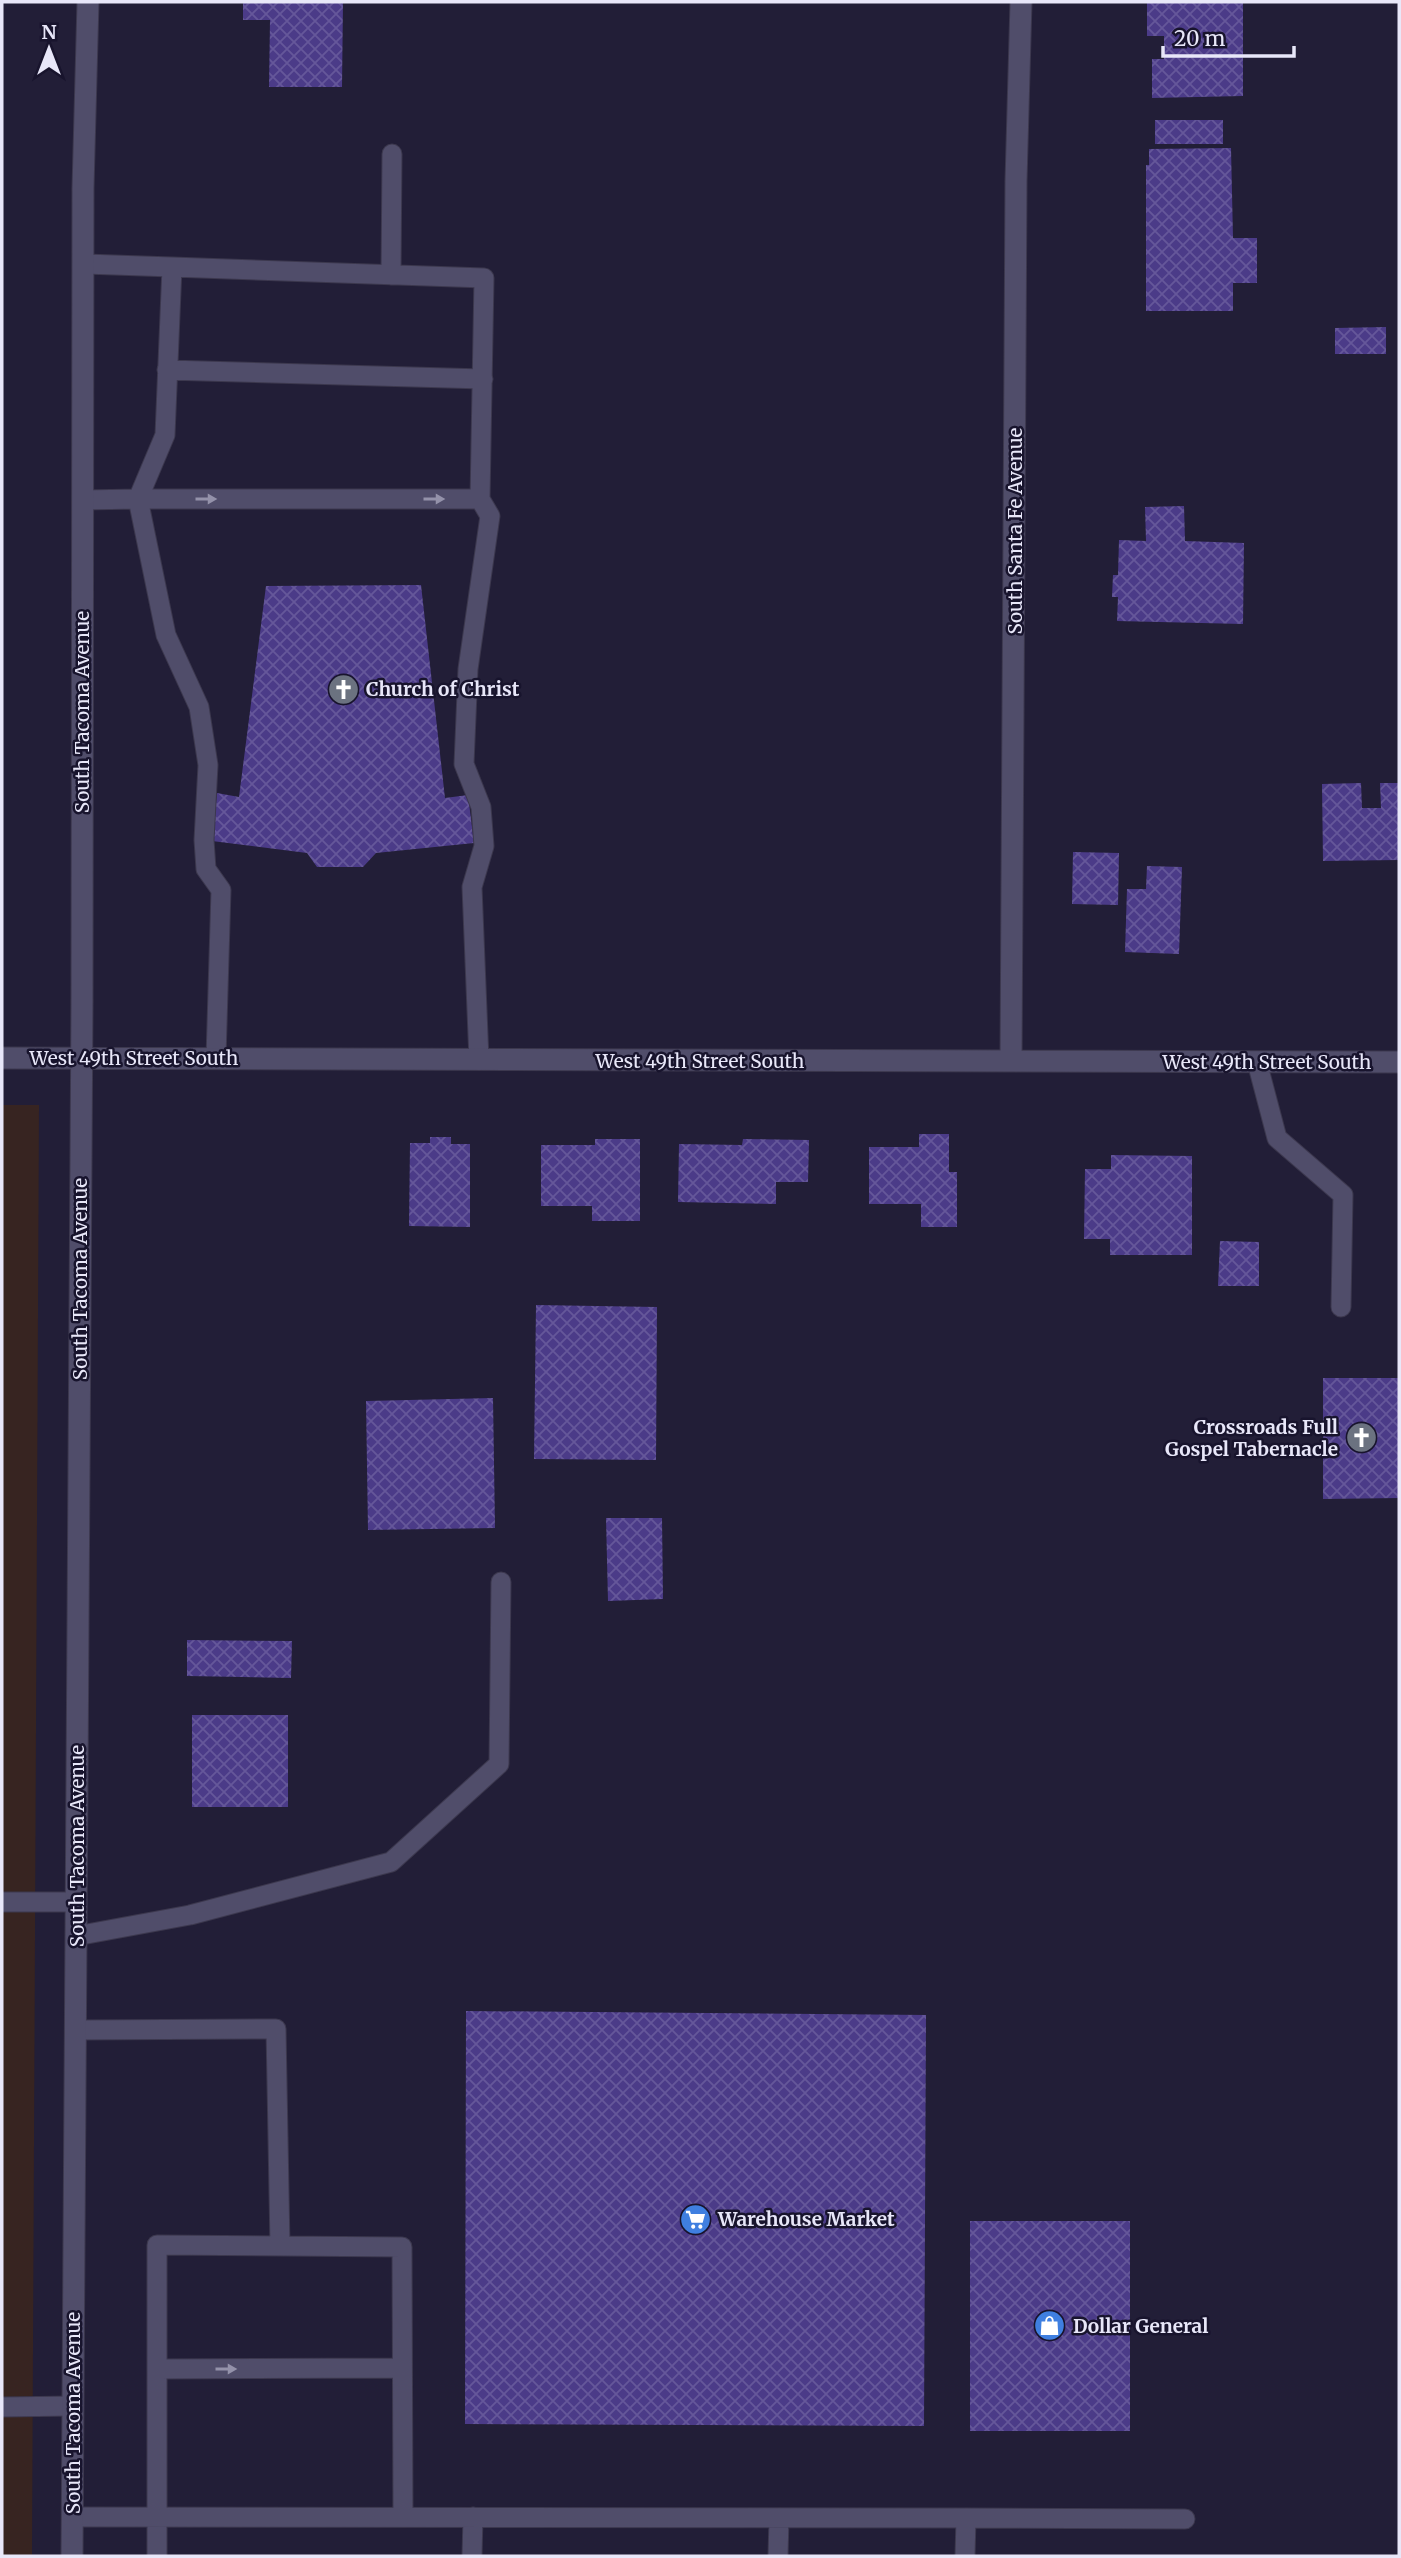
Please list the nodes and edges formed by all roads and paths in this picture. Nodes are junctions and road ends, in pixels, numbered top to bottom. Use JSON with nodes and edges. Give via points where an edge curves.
{"nodes":[{"id":1,"x":88,"y":2,"type":"edge"},
{"id":2,"x":1021,"y":2,"type":"edge"},
{"id":3,"x":392,"y":154,"type":"dead end"},
{"id":4,"x":85,"y":264,"type":"junction"},
{"id":5,"x":172,"y":267,"type":"junction"},
{"id":6,"x":391,"y":275,"type":"junction"},
{"id":7,"x":167,"y":370,"type":"junction"},
{"id":8,"x":483,"y":379,"type":"junction"},
{"id":9,"x":138,"y":499,"type":"junction"},
{"id":10,"x":480,"y":499,"type":"junction"},
{"id":11,"x":83,"y":500,"type":"junction"},
{"id":12,"x":2,"y":1058,"type":"edge"},
{"id":13,"x":81,"y":1058,"type":"junction"},
{"id":14,"x":216,"y":1058,"type":"junction"},
{"id":15,"x":479,"y":1060,"type":"junction"},
{"id":16,"x":1011,"y":1061,"type":"junction"},
{"id":17,"x":1257,"y":1062,"type":"junction"},
{"id":18,"x":1399,"y":1062,"type":"edge"},
{"id":19,"x":1341,"y":1307,"type":"dead end"},
{"id":20,"x":501,"y":1583,"type":"dead end"},
{"id":21,"x":2,"y":1902,"type":"edge"},
{"id":22,"x":76,"y":1902,"type":"junction"},
{"id":23,"x":76,"y":1936,"type":"junction"},
{"id":24,"x":75,"y":2030,"type":"junction"},
{"id":25,"x":279,"y":2246,"type":"junction"},
{"id":26,"x":402,"y":2368,"type":"junction"},
{"id":27,"x":157,"y":2369,"type":"junction"},
{"id":28,"x":73,"y":2406,"type":"junction"},
{"id":29,"x":2,"y":2407,"type":"edge"},
{"id":30,"x":72,"y":2517,"type":"junction"},
{"id":31,"x":157,"y":2517,"type":"junction"},
{"id":32,"x":403,"y":2517,"type":"junction"},
{"id":33,"x":473,"y":2517,"type":"junction"},
{"id":34,"x":779,"y":2518,"type":"junction"},
{"id":35,"x":966,"y":2518,"type":"junction"},
{"id":36,"x":1185,"y":2519,"type":"dead end"},
{"id":37,"x":72,"y":2556,"type":"edge"},
{"id":38,"x":157,"y":2556,"type":"edge"},
{"id":39,"x":472,"y":2556,"type":"edge"},
{"id":40,"x":778,"y":2556,"type":"edge"},
{"id":41,"x":965,"y":2556,"type":"edge"}],
"edges":[{"from":1,"to":4,"type":"street","name":"South Tacoma Avenue"},
{"from":2,"to":16,"type":"street","name":"South Santa Fe Avenue"},
{"from":3,"to":6,"type":"lane"},
{"from":4,"to":5,"type":"lane"},
{"from":4,"to":11,"type":"street","name":"South Tacoma Avenue"},
{"from":5,"to":6,"type":"lane"},
{"from":5,"to":7,"type":"lane"},
{"from":6,"to":8,"type":"lane","via":[[484,278]]},
{"from":7,"to":8,"type":"lane"},
{"from":7,"to":9,"type":"lane","via":[[165,435]]},
{"from":8,"to":10,"type":"lane"},
{"from":9,"to":10,"type":"lane","one_way":true},
{"from":9,"to":11,"type":"lane"},
{"from":9,"to":14,"type":"lane","via":[[166,635],[199,707],[208,765],[206,869],[221,890]]},
{"from":10,"to":15,"type":"lane","via":[[490,516],[468,669],[464,764],[481,807],[484,846],[472,887]]},
{"from":11,"to":13,"type":"street","name":"South Tacoma Avenue"},
{"from":12,"to":13,"type":"street","name":"West 49th Street South"},
{"from":13,"to":14,"type":"street","name":"West 49th Street South"},
{"from":13,"to":22,"type":"street","name":"South Tacoma Avenue"},
{"from":14,"to":15,"type":"street","name":"West 49th Street South"},
{"from":15,"to":16,"type":"street","name":"West 49th Street South"},
{"from":16,"to":17,"type":"street","name":"West 49th Street South"},
{"from":17,"to":18,"type":"street","name":"West 49th Street South"},
{"from":17,"to":19,"type":"lane","via":[[1277,1138],[1343,1195]]},
{"from":20,"to":23,"type":"lane","via":[[499,1764],[391,1862],[190,1915]]},
{"from":21,"to":22,"type":"lane"},
{"from":22,"to":23,"type":"street","name":"South Tacoma Avenue"},
{"from":23,"to":24,"type":"street","name":"South Tacoma Avenue"},
{"from":24,"to":25,"type":"lane","via":[[276,2029]]},
{"from":24,"to":28,"type":"street","name":"South Tacoma Avenue"},
{"from":25,"to":26,"type":"lane","via":[[402,2247]]},
{"from":25,"to":27,"type":"lane","via":[[157,2245]]},
{"from":27,"to":26,"type":"lane","one_way":true},
{"from":26,"to":32,"type":"lane"},
{"from":27,"to":31,"type":"lane"},
{"from":28,"to":29,"type":"lane"},
{"from":28,"to":30,"type":"street","name":"South Tacoma Avenue"},
{"from":30,"to":31,"type":"lane"},
{"from":30,"to":37,"type":"street","name":"South Tacoma Avenue"},
{"from":31,"to":32,"type":"lane"},
{"from":31,"to":38,"type":"lane"},
{"from":32,"to":33,"type":"lane"},
{"from":33,"to":34,"type":"lane"},
{"from":33,"to":39,"type":"lane"},
{"from":34,"to":35,"type":"lane"},
{"from":34,"to":40,"type":"lane"},
{"from":35,"to":36,"type":"lane"},
{"from":35,"to":41,"type":"lane"}]}
